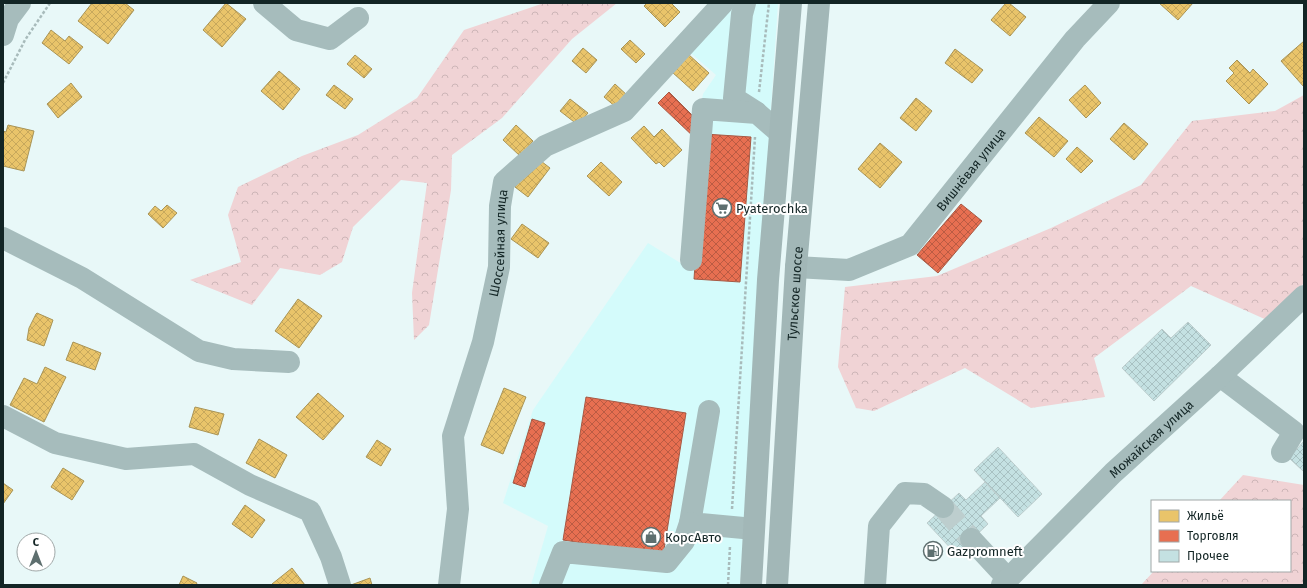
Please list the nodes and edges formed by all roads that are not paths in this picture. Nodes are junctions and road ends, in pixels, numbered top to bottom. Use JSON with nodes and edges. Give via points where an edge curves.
{"nodes":[{"id":1,"x":20,"y":3,"type":"edge"},
{"id":2,"x":264,"y":3,"type":"edge"},
{"id":3,"x":723,"y":3,"type":"edge"},
{"id":4,"x":745,"y":3,"type":"edge"},
{"id":5,"x":791,"y":3,"type":"edge"},
{"id":6,"x":818,"y":3,"type":"edge"},
{"id":7,"x":1109,"y":3,"type":"edge"},
{"id":8,"x":358,"y":18,"type":"dead end"},
{"id":9,"x":3,"y":35,"type":"edge"},
{"id":10,"x":757,"y":113,"type":"junction"},
{"id":11,"x":780,"y":133,"type":"junction"},
{"id":12,"x":3,"y":238,"type":"edge"},
{"id":13,"x":691,"y":260,"type":"dead end"},
{"id":14,"x":796,"y":267,"type":"junction"},
{"id":15,"x":1304,"y":296,"type":"edge"},
{"id":16,"x":289,"y":362,"type":"dead end"},
{"id":17,"x":1220,"y":376,"type":"junction"},
{"id":18,"x":709,"y":412,"type":"dead end"},
{"id":19,"x":3,"y":416,"type":"edge"},
{"id":20,"x":1282,"y":452,"type":"dead end"},
{"id":21,"x":943,"y":507,"type":"tunnel mouth"},
{"id":22,"x":690,"y":523,"type":"junction"},
{"id":23,"x":754,"y":530,"type":"junction"},
{"id":24,"x":971,"y":539,"type":"tunnel mouth"},
{"id":25,"x":1005,"y":582,"type":"edge"},
{"id":26,"x":340,"y":585,"type":"edge"},
{"id":27,"x":449,"y":585,"type":"edge"},
{"id":28,"x":550,"y":585,"type":"edge"},
{"id":29,"x":751,"y":585,"type":"edge"},
{"id":30,"x":777,"y":585,"type":"edge"},
{"id":31,"x":875,"y":585,"type":"edge"}],
"edges":[{"from":1,"to":9,"type":"street","via":[[8,19]]},
{"from":2,"to":8,"type":"street","via":[[296,30],[330,39]]},
{"from":3,"to":27,"type":"street","name":"Шоссейная улица","via":[[624,111],[545,146],[504,182],[500,206],[500,267],[483,342],[453,436],[458,509]]},
{"from":4,"to":10,"type":"street","via":[[734,98]]},
{"from":5,"to":11,"type":"main road","name":"Тульское шоссе"},
{"from":6,"to":14,"type":"main road","name":"Тульское шоссе"},
{"from":7,"to":14,"type":"street","name":"Вишнёвая улица","via":[[1075,40],[910,245],[849,270]]},
{"from":10,"to":11,"type":"street"},
{"from":10,"to":13,"type":"street","via":[[703,109]]},
{"from":11,"to":23,"type":"main road","name":"Тульское шоссе","via":[[768,280]]},
{"from":12,"to":16,"type":"street","via":[[82,278],[199,352],[233,359]]},
{"from":14,"to":30,"type":"main road","name":"Тульское шоссе"},
{"from":15,"to":17,"type":"street","name":"Можайская улица"},
{"from":17,"to":20,"type":"street","via":[[1294,432]]},
{"from":17,"to":25,"type":"street","name":"Можайская улица","via":[[1113,473]]},
{"from":18,"to":22,"type":"street"},
{"from":19,"to":26,"type":"street","via":[[55,444],[126,459],[194,454],[250,485],[310,511],[332,557]]},
{"from":21,"to":31,"type":"street","via":[[924,494],[905,493],[879,526]]},
{"from":22,"to":23,"type":"street"},
{"from":22,"to":28,"type":"street","via":[[684,541],[667,562],[563,552]]},
{"from":23,"to":29,"type":"main road","name":"Тульское шоссе"},
{"from":24,"to":25,"type":"street"}]}
